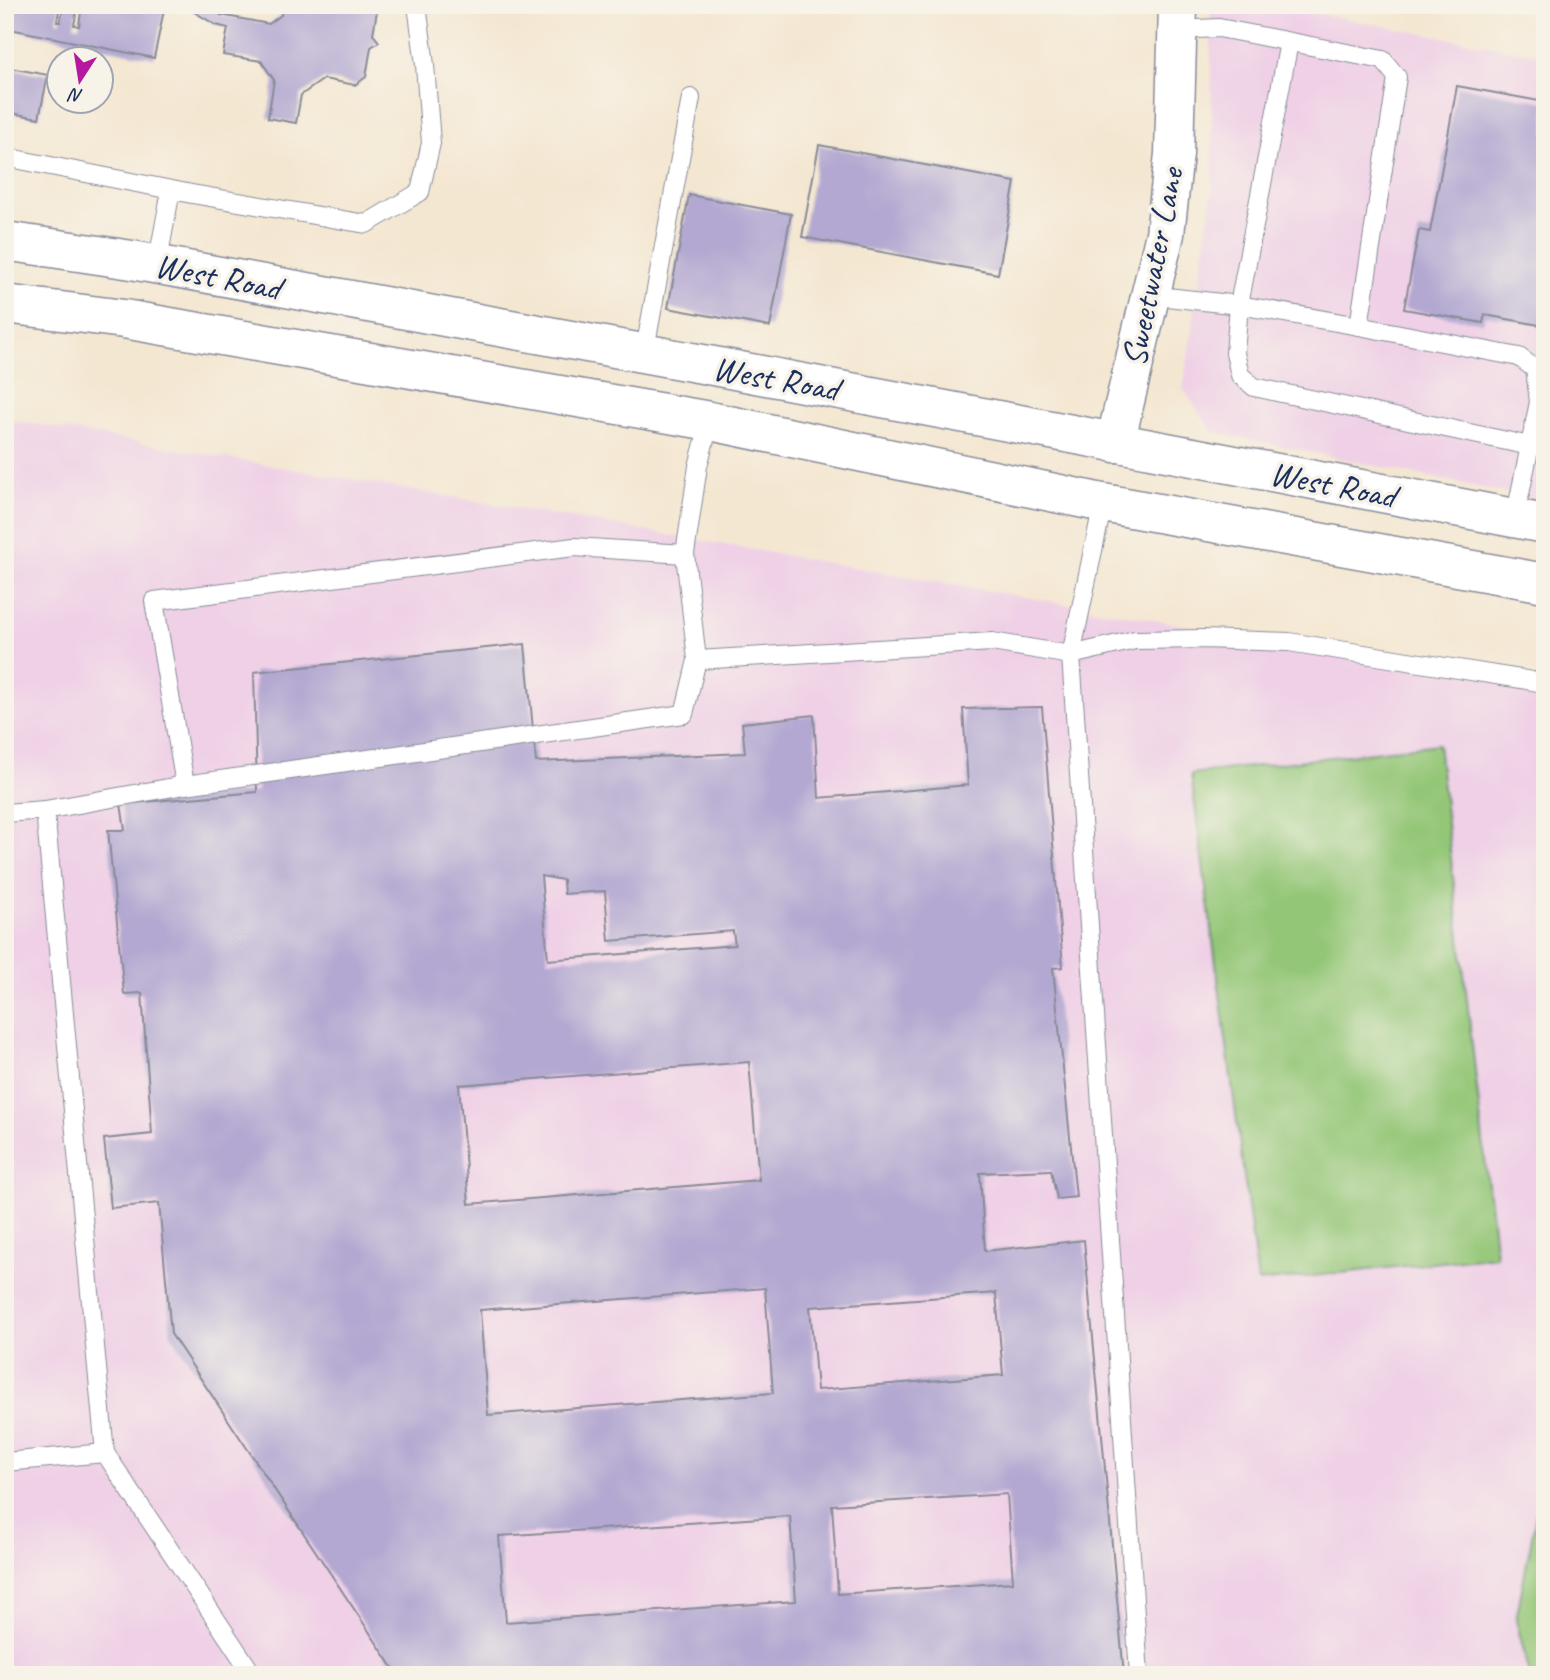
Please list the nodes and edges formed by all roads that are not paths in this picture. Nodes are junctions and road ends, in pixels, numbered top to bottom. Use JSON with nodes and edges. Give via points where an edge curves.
{"nodes":[{"id":1,"x":417,"y":5,"type":"edge"},
{"id":2,"x":1178,"y":18,"type":"edge"},
{"id":3,"x":1289,"y":42,"type":"junction"},
{"id":4,"x":691,"y":98,"type":"dead end"},
{"id":5,"x":5,"y":157,"type":"edge"},
{"id":6,"x":171,"y":190,"type":"junction"},
{"id":7,"x":5,"y":241,"type":"edge"},
{"id":8,"x":144,"y":262,"type":"junction"},
{"id":9,"x":1149,"y":295,"type":"junction"},
{"id":10,"x":5,"y":304,"type":"edge"},
{"id":11,"x":1239,"y":305,"type":"junction"},
{"id":12,"x":124,"y":319,"type":"junction"},
{"id":13,"x":1359,"y":326,"type":"junction"},
{"id":14,"x":644,"y":355,"type":"junction"},
{"id":15,"x":719,"y":367,"type":"junction"},
{"id":16,"x":1541,"y":414,"type":"edge"},
{"id":17,"x":710,"y":421,"type":"junction"},
{"id":18,"x":1115,"y":443,"type":"junction"},
{"id":19,"x":1530,"y":446,"type":"junction"},
{"id":20,"x":1102,"y":503,"type":"junction"},
{"id":21,"x":1530,"y":521,"type":"edge"},
{"id":22,"x":685,"y":554,"type":"junction"},
{"id":23,"x":1545,"y":583,"type":"edge"},
{"id":24,"x":1071,"y":655,"type":"junction"},
{"id":25,"x":697,"y":660,"type":"junction"},
{"id":26,"x":1545,"y":682,"type":"edge"},
{"id":27,"x":185,"y":785,"type":"junction"},
{"id":28,"x":45,"y":810,"type":"junction"},
{"id":29,"x":5,"y":813,"type":"edge"},
{"id":30,"x":105,"y":1452,"type":"junction"},
{"id":31,"x":5,"y":1462,"type":"edge"},
{"id":32,"x":253,"y":1675,"type":"edge"},
{"id":33,"x":1139,"y":1675,"type":"edge"}],
"edges":[{"from":1,"to":6,"type":"lane","via":[[430,143],[420,192],[366,224]]},
{"from":2,"to":3,"type":"lane"},
{"from":2,"to":9,"type":"main road","name":"Sweetwater Lane","via":[[1174,154],[1165,234]]},
{"from":3,"to":11,"type":"lane"},
{"from":3,"to":13,"type":"lane","via":[[1383,60],[1397,77]]},
{"from":4,"to":14,"type":"lane"},
{"from":5,"to":6,"type":"lane"},
{"from":6,"to":8,"type":"lane"},
{"from":7,"to":8,"type":"main road","name":"West Road"},
{"from":8,"to":12,"type":"main road"},
{"from":8,"to":14,"type":"main road","name":"West Road"},
{"from":9,"to":11,"type":"lane"},
{"from":9,"to":18,"type":"main road","name":"Sweetwater Lane"},
{"from":10,"to":12,"type":"main road","name":"West Road"},
{"from":11,"to":13,"type":"lane"},
{"from":11,"to":19,"type":"lane","via":[[1235,353],[1240,375],[1254,387]]},
{"from":12,"to":17,"type":"main road","name":"West Road"},
{"from":13,"to":16,"type":"lane","via":[[1519,357],[1535,369]]},
{"from":14,"to":15,"type":"main road","name":"West Road"},
{"from":15,"to":17,"type":"main road"},
{"from":15,"to":18,"type":"main road","name":"West Road"},
{"from":16,"to":19,"type":"lane"},
{"from":17,"to":20,"type":"main road","name":"West Road"},
{"from":17,"to":22,"type":"lane"},
{"from":18,"to":20,"type":"main road","name":"Sweetwater Lane"},
{"from":18,"to":21,"type":"main road","name":"West Road"},
{"from":19,"to":21,"type":"lane"},
{"from":20,"to":23,"type":"main road","name":"West Road"},
{"from":20,"to":24,"type":"lane"},
{"from":22,"to":25,"type":"lane"},
{"from":22,"to":27,"type":"lane","via":[[574,547],[155,601]]},
{"from":24,"to":25,"type":"lane","via":[[992,642]]},
{"from":24,"to":26,"type":"lane","via":[[1135,640],[1289,642]]},
{"from":24,"to":33,"type":"lane"},
{"from":25,"to":27,"type":"lane","via":[[684,714]]},
{"from":27,"to":28,"type":"lane"},
{"from":28,"to":29,"type":"lane"},
{"from":28,"to":30,"type":"lane"},
{"from":30,"to":31,"type":"lane"},
{"from":30,"to":32,"type":"lane"}]}
